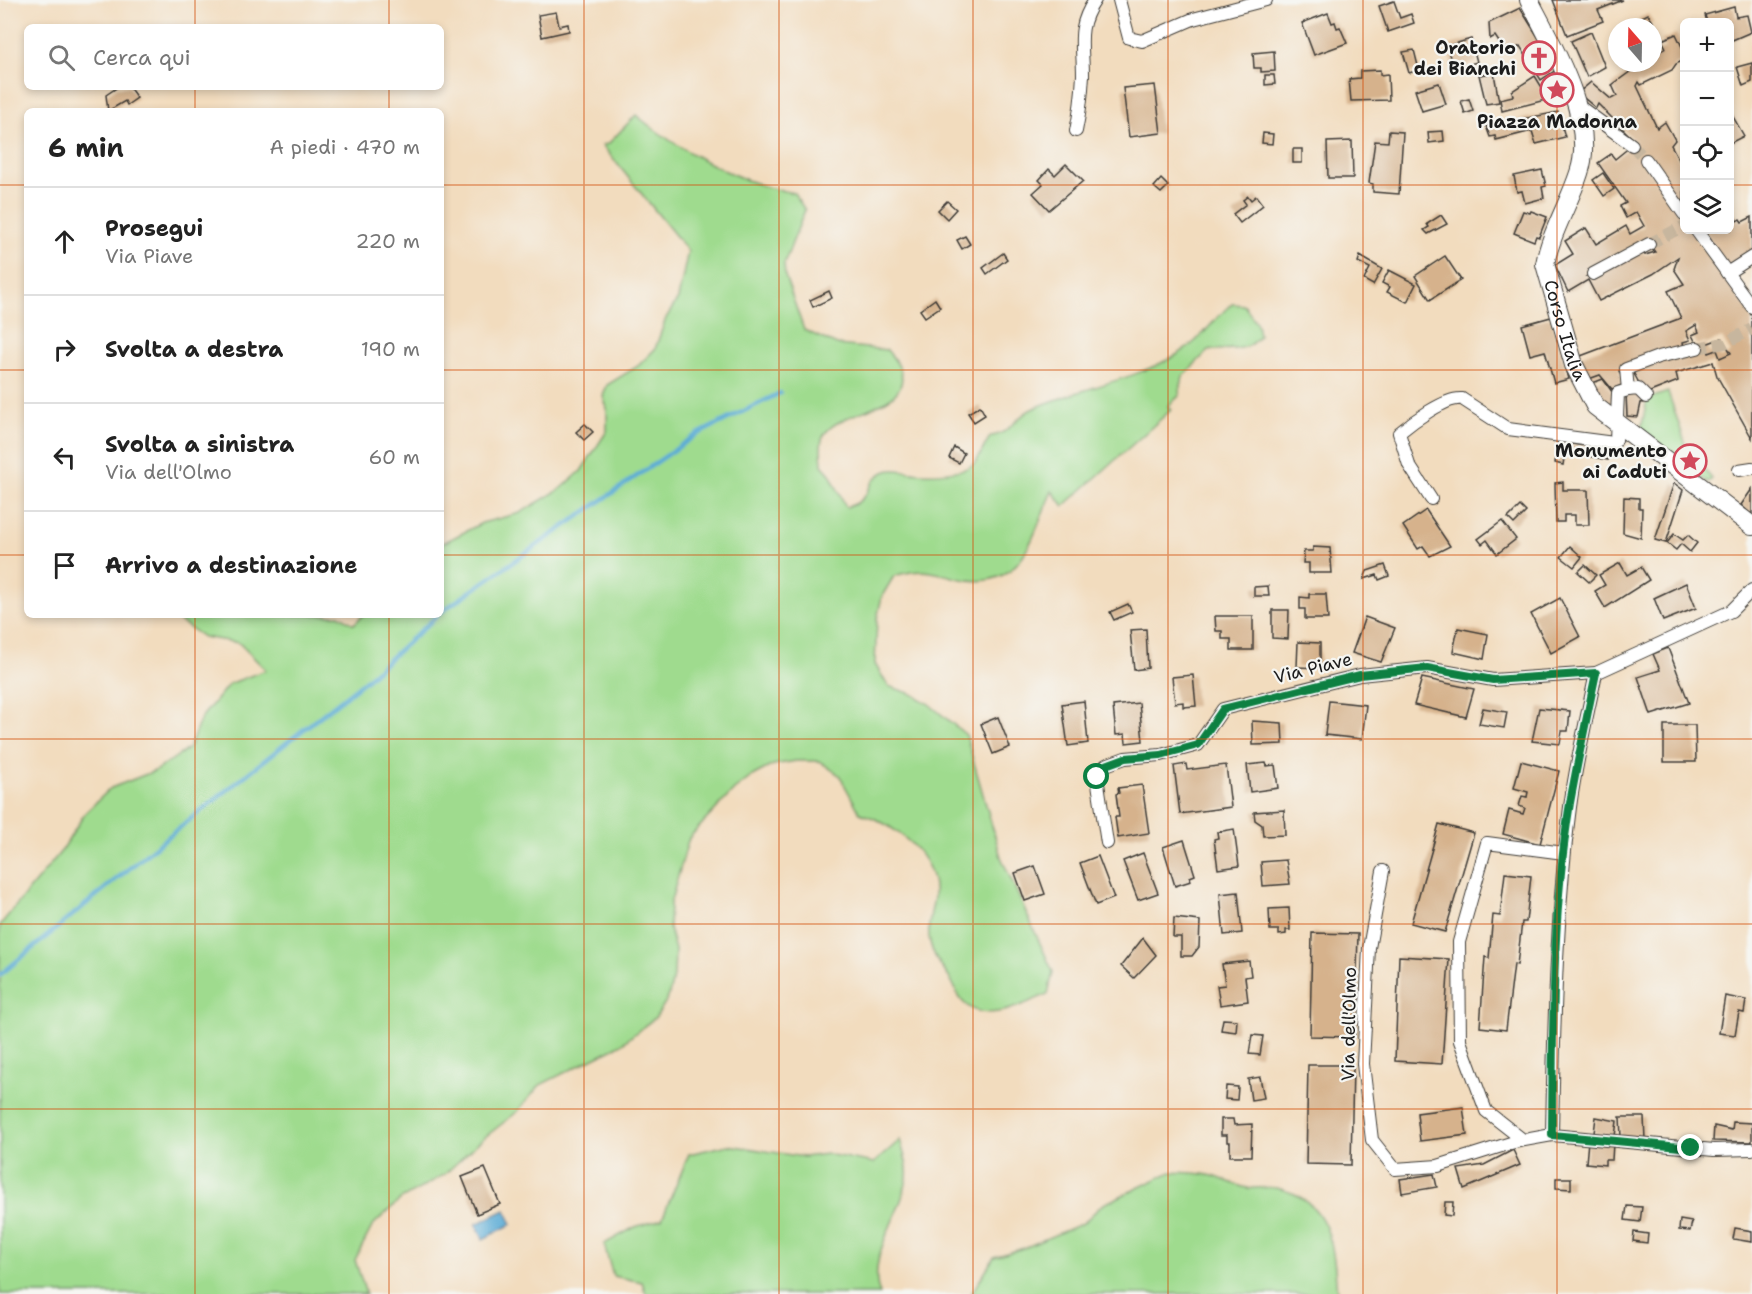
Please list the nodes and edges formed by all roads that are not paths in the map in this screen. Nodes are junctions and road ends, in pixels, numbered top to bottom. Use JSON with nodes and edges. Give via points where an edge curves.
{"nodes":[{"id":1,"x":1095,"y":0,"type":"edge"},
{"id":2,"x":1119,"y":0,"type":"edge"},
{"id":3,"x":1266,"y":0,"type":"edge"},
{"id":4,"x":1529,"y":0,"type":"edge"},
{"id":5,"x":1576,"y":104,"type":"junction"},
{"id":6,"x":1076,"y":131,"type":"dead end"},
{"id":7,"x":1632,"y":145,"type":"tunnel mouth"},
{"id":8,"x":1646,"y":160,"type":"tunnel mouth"},
{"id":9,"x":1680,"y":208,"type":"edge"},
{"id":10,"x":1699,"y":234,"type":"edge"},
{"id":11,"x":1649,"y":244,"type":"tunnel mouth"},
{"id":12,"x":1752,"y":257,"type":"edge"},
{"id":13,"x":1725,"y":271,"type":"junction"},
{"id":14,"x":1593,"y":274,"type":"dead end"},
{"id":15,"x":1752,"y":307,"type":"edge"},
{"id":16,"x":1697,"y":348,"type":"tunnel mouth"},
{"id":17,"x":1628,"y":390,"type":"junction"},
{"id":18,"x":1646,"y":398,"type":"dead end"},
{"id":19,"x":1618,"y":425,"type":"junction"},
{"id":20,"x":1431,"y":499,"type":"dead end"},
{"id":21,"x":1752,"y":526,"type":"edge"},
{"id":22,"x":1752,"y":590,"type":"edge"},
{"id":23,"x":1596,"y":673,"type":"junction"},
{"id":24,"x":1107,"y":843,"type":"dead end"},
{"id":25,"x":1564,"y":853,"type":"junction"},
{"id":26,"x":1383,"y":870,"type":"dead end"},
{"id":27,"x":1552,"y":1135,"type":"junction"},
{"id":28,"x":1523,"y":1140,"type":"junction"},
{"id":29,"x":1752,"y":1149,"type":"edge"}],
"edges":[{"from":1,"to":6,"type":"street","via":[[1086,13],[1080,39],[1083,73]]},
{"from":2,"to":3,"type":"street","via":[[1129,38],[1142,41],[1193,18]]},
{"from":4,"to":5,"type":"main road","name":"Corso Italia","via":[[1554,48]]},
{"from":5,"to":7,"type":"street"},
{"from":5,"to":19,"type":"main road","name":"Corso Italia","via":[[1584,157],[1545,264],[1581,382],[1595,406]]},
{"from":8,"to":9,"type":"street"},
{"from":10,"to":13,"type":"street"},
{"from":11,"to":14,"type":"street"},
{"from":12,"to":13,"type":"street"},
{"from":13,"to":15,"type":"street"},
{"from":16,"to":17,"type":"street","via":[[1626,369]]},
{"from":17,"to":18,"type":"street","via":[[1638,389]]},
{"from":17,"to":19,"type":"street","via":[[1618,393]]},
{"from":19,"to":20,"type":"street","via":[[1616,440],[1607,444],[1508,429],[1467,401],[1455,398],[1399,433],[1409,465]]},
{"from":19,"to":21,"type":"main road","name":"Corso Italia"},
{"from":22,"to":23,"type":"street","name":"Via Piave","via":[[1731,611]]},
{"from":23,"to":24,"type":"street","name":"Via Piave","via":[[1493,680],[1427,668],[1360,675],[1223,709],[1198,745],[1106,765],[1097,777]]},
{"from":23,"to":25,"type":"street"},
{"from":25,"to":27,"type":"street","via":[[1555,959]]},
{"from":25,"to":28,"type":"street","via":[[1487,843],[1459,942],[1460,1041],[1486,1111]]},
{"from":26,"to":28,"type":"street","name":"Via dell'Olmo","via":[[1369,948],[1363,1065],[1372,1140],[1395,1169],[1438,1166]]},
{"from":27,"to":28,"type":"street","name":"Via dell'Olmo"},
{"from":27,"to":29,"type":"street","name":"Via dell'Olmo","via":[[1714,1150]]}]}
